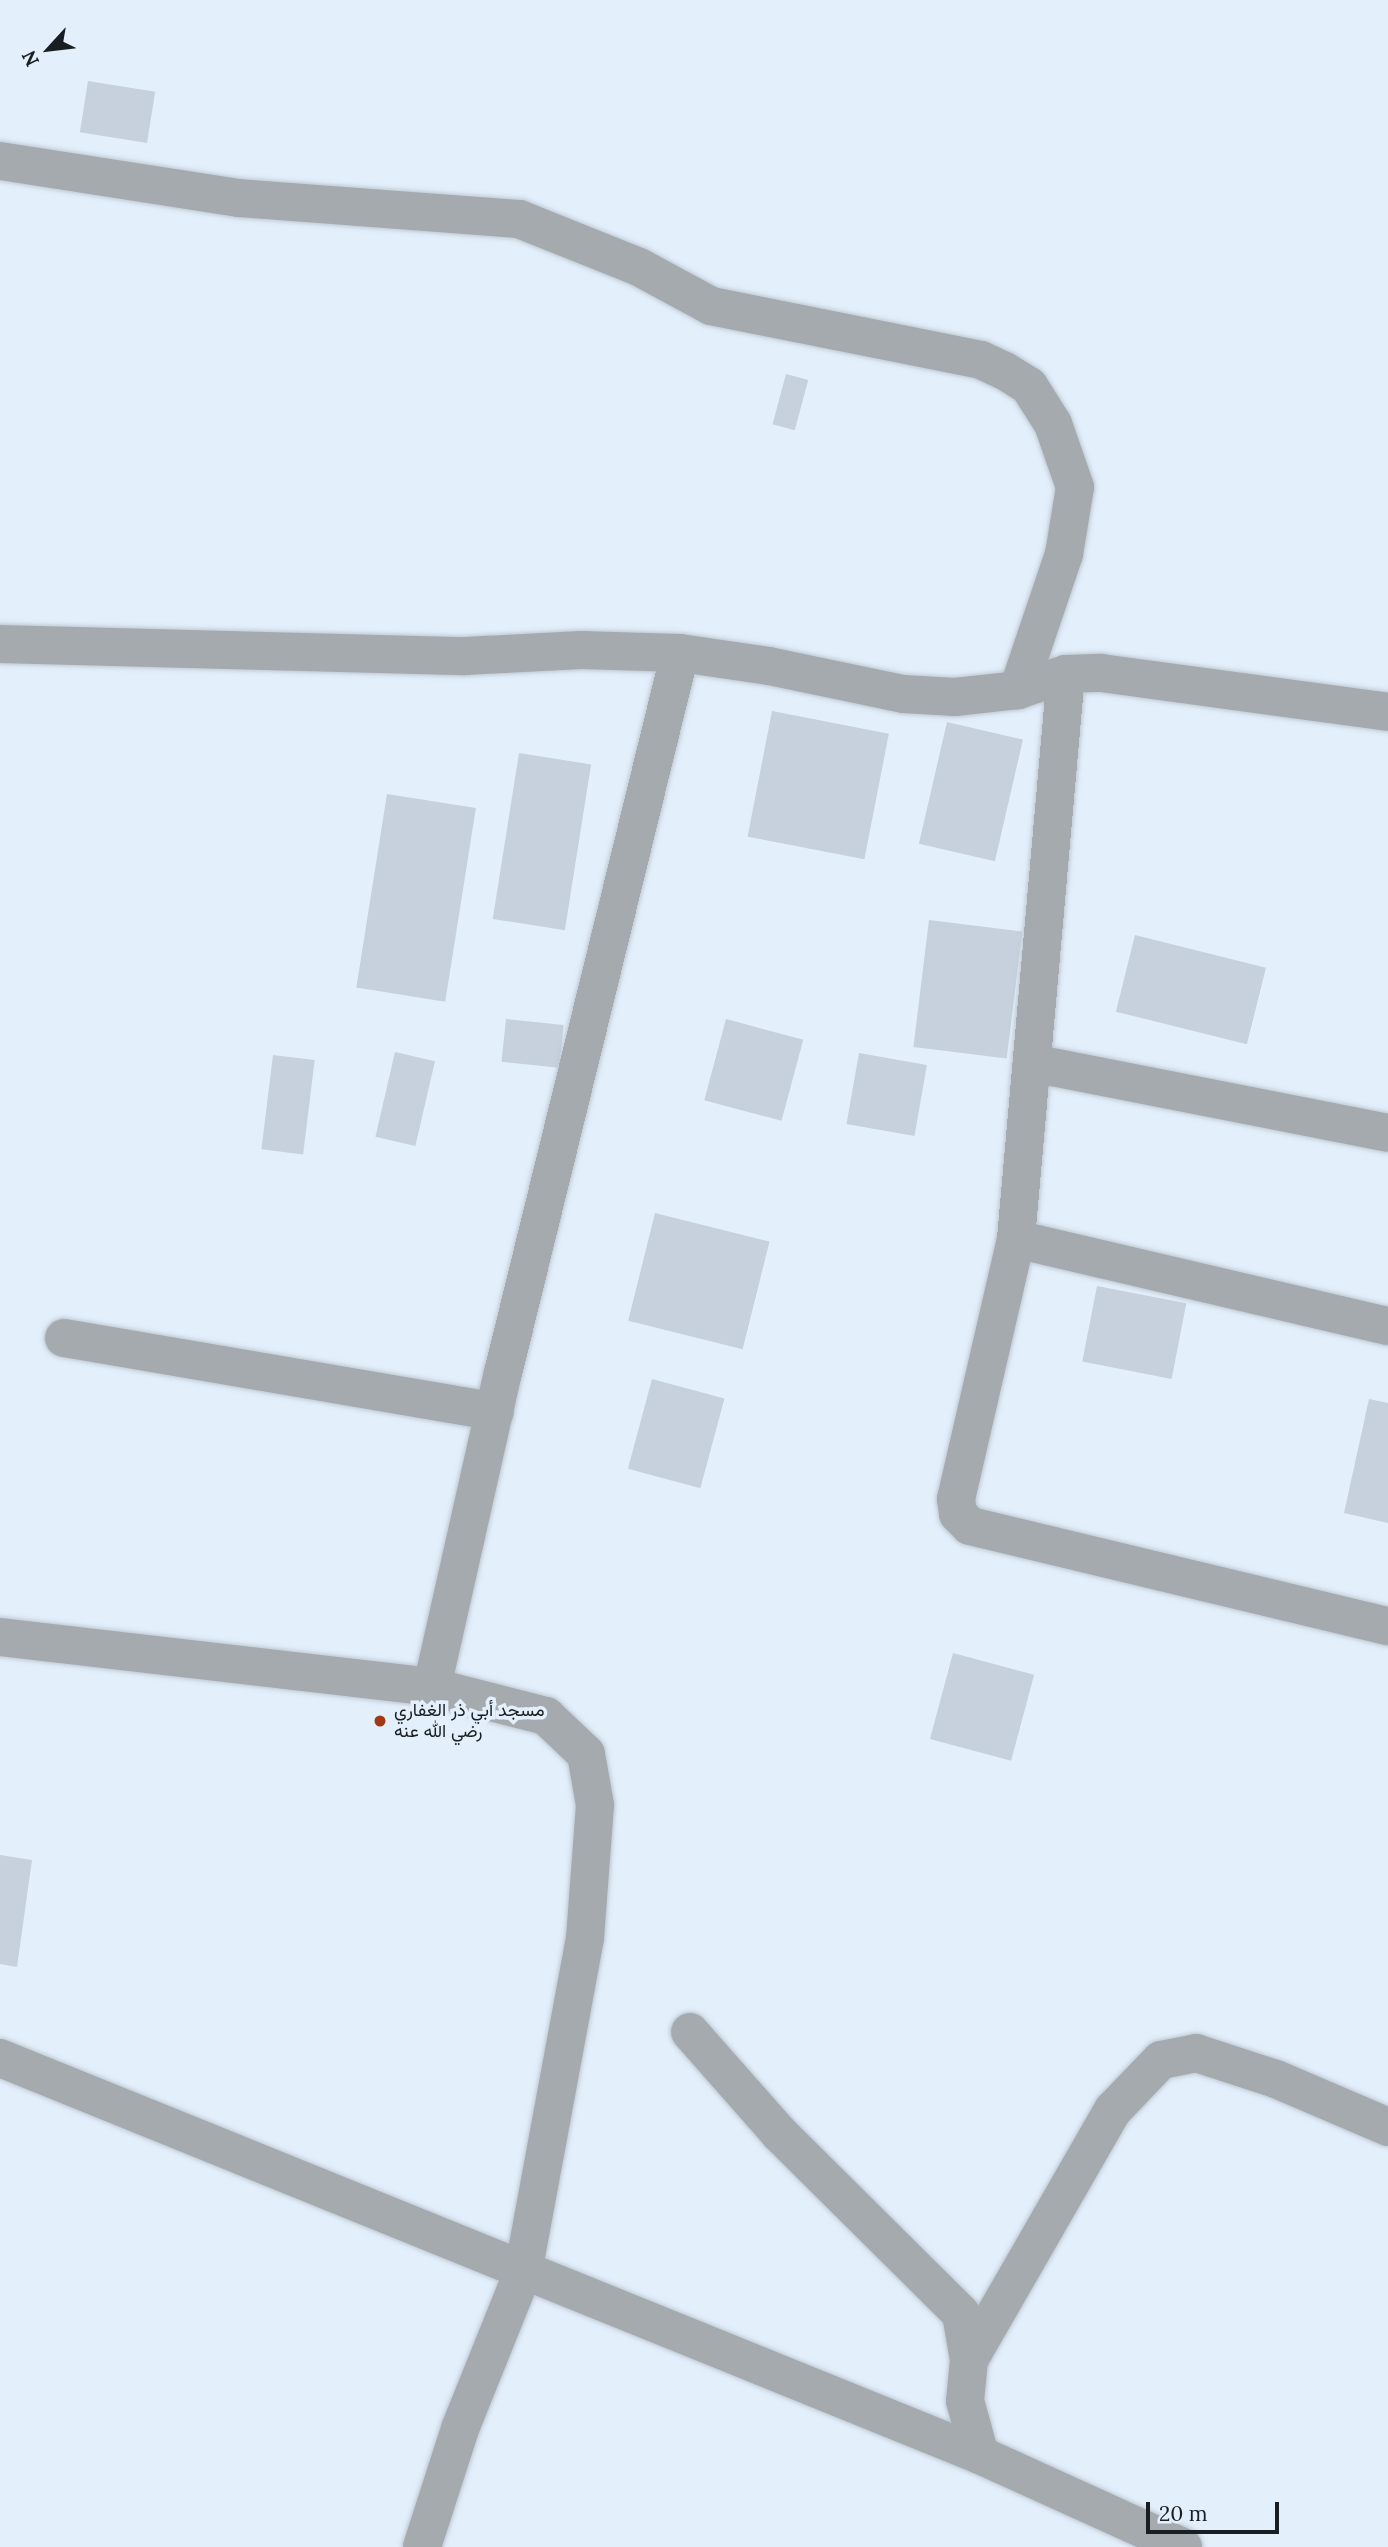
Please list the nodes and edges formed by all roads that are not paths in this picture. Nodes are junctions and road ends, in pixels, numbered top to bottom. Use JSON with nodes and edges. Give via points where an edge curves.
{"nodes":[{"id":1,"x":0,"y":161,"type":"edge"},
{"id":2,"x":0,"y":644,"type":"edge"},
{"id":3,"x":680,"y":653,"type":"junction"},
{"id":4,"x":1066,"y":674,"type":"junction"},
{"id":5,"x":1018,"y":690,"type":"junction"},
{"id":6,"x":1388,"y":712,"type":"edge"},
{"id":7,"x":1032,"y":1063,"type":"junction"},
{"id":8,"x":1388,"y":1133,"type":"edge"},
{"id":9,"x":1016,"y":1239,"type":"junction"},
{"id":10,"x":1388,"y":1326,"type":"edge"},
{"id":11,"x":64,"y":1338,"type":"dead end"},
{"id":12,"x":495,"y":1412,"type":"junction"},
{"id":13,"x":1388,"y":1626,"type":"edge"},
{"id":14,"x":0,"y":1637,"type":"edge"},
{"id":15,"x":432,"y":1687,"type":"junction"},
{"id":16,"x":690,"y":2032,"type":"dead end"},
{"id":17,"x":0,"y":2058,"type":"edge"},
{"id":18,"x":1388,"y":2127,"type":"edge"},
{"id":19,"x":523,"y":2272,"type":"junction"},
{"id":20,"x":969,"y":2360,"type":"junction"},
{"id":21,"x":980,"y":2455,"type":"junction"},
{"id":22,"x":422,"y":2547,"type":"edge"},
{"id":23,"x":1183,"y":2547,"type":"edge"}],
"edges":[{"from":1,"to":5,"type":"street","via":[[239,198],[519,219],[629,263],[711,306],[981,360],[1005,371],[1029,386],[1053,424],[1075,487],[1064,554]]},
{"from":2,"to":3,"type":"street","via":[[465,656],[581,650]]},
{"from":3,"to":5,"type":"street","via":[[902,694],[955,697]]},
{"from":3,"to":12,"type":"street"},
{"from":4,"to":5,"type":"street"},
{"from":4,"to":6,"type":"street","via":[[1101,673]]},
{"from":4,"to":7,"type":"street"},
{"from":7,"to":8,"type":"street"},
{"from":7,"to":9,"type":"street"},
{"from":9,"to":10,"type":"street"},
{"from":9,"to":13,"type":"street","via":[[956,1499],[958,1514],[970,1526]]},
{"from":11,"to":12,"type":"street"},
{"from":12,"to":15,"type":"street"},
{"from":14,"to":15,"type":"street"},
{"from":15,"to":19,"type":"street","via":[[546,1716],[586,1754],[596,1804],[585,1938]]},
{"from":16,"to":20,"type":"street","via":[[796,2150],[961,2314]]},
{"from":17,"to":19,"type":"street"},
{"from":18,"to":20,"type":"street","via":[[1276,2079],[1196,2053],[1161,2060],[1113,2110]]},
{"from":19,"to":21,"type":"street"},
{"from":19,"to":22,"type":"street","via":[[460,2429]]},
{"from":20,"to":21,"type":"street","via":[[965,2401]]},
{"from":21,"to":23,"type":"street"}]}
